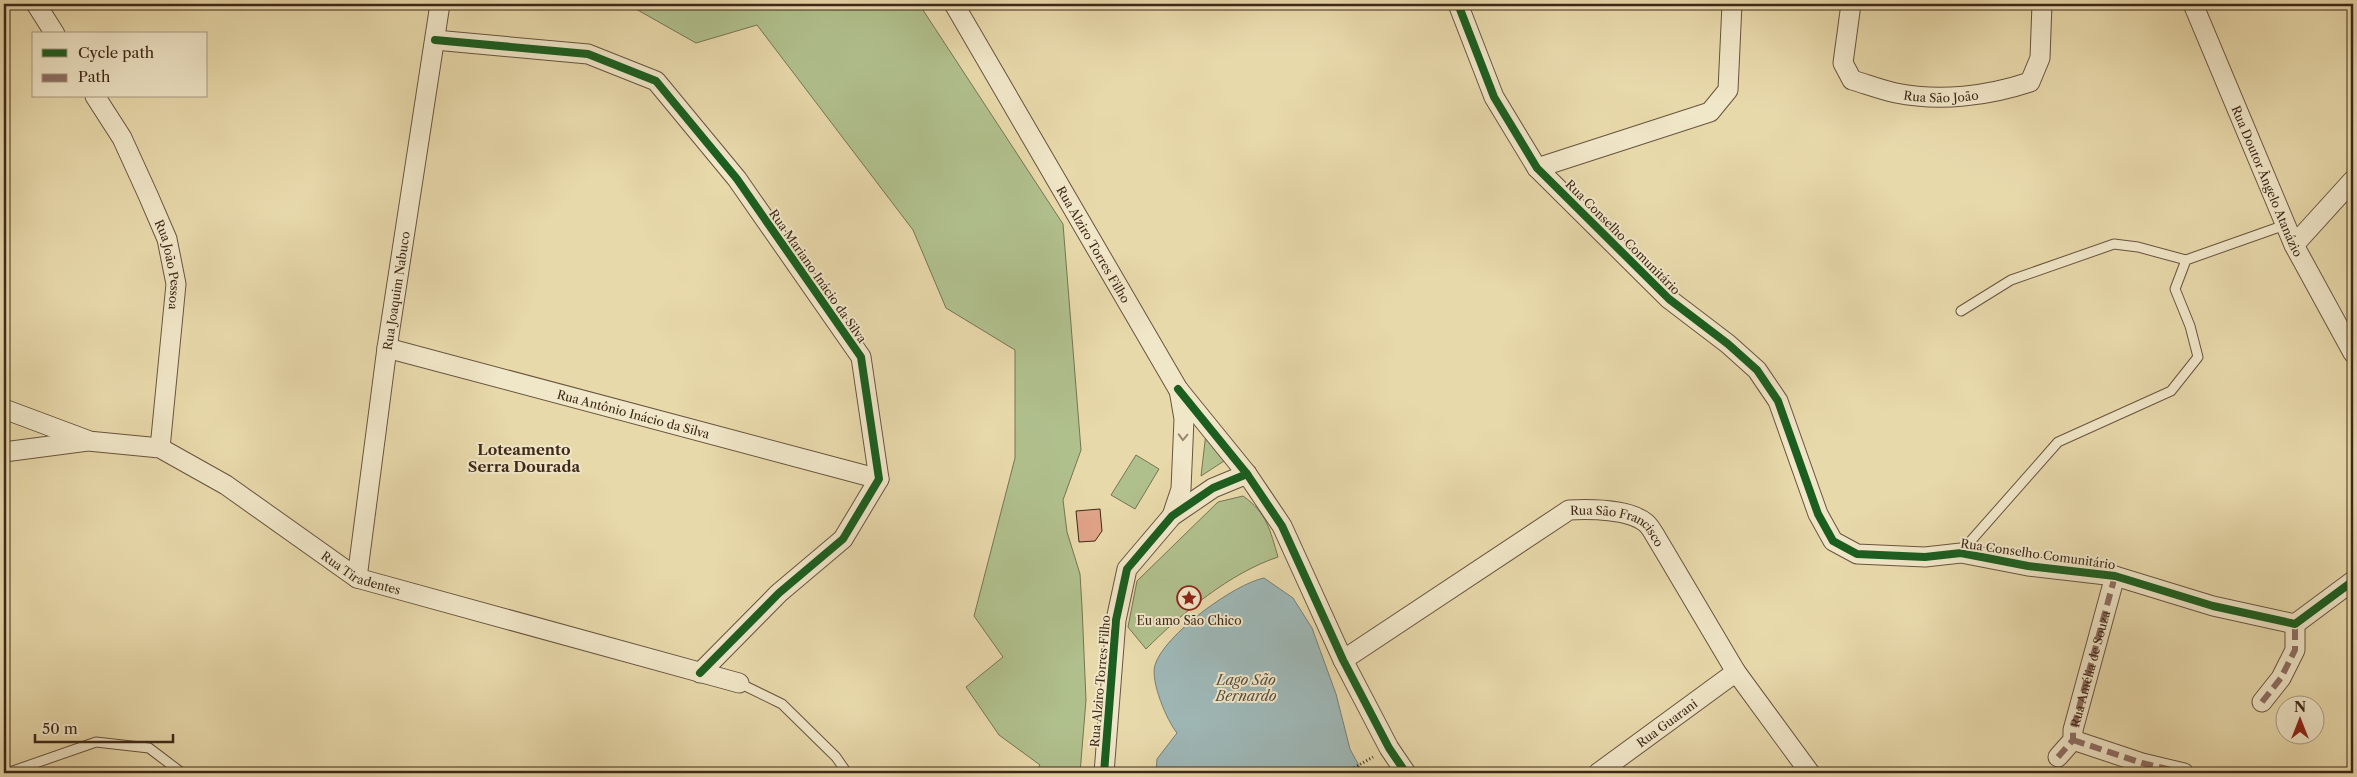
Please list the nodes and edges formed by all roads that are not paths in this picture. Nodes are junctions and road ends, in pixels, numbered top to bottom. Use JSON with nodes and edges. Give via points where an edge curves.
{"nodes":[{"id":1,"x":36,"y":4,"type":"edge"},
{"id":2,"x":440,"y":4,"type":"edge"},
{"id":3,"x":954,"y":4,"type":"edge"},
{"id":4,"x":1458,"y":4,"type":"edge"},
{"id":5,"x":1732,"y":4,"type":"edge"},
{"id":6,"x":1851,"y":4,"type":"edge"},
{"id":7,"x":2042,"y":4,"type":"edge"},
{"id":8,"x":2193,"y":4,"type":"edge"},
{"id":9,"x":54,"y":32,"type":"edge"},
{"id":10,"x":435,"y":40,"type":"junction"},
{"id":11,"x":96,"y":98,"type":"edge"},
{"id":12,"x":1537,"y":168,"type":"junction"},
{"id":13,"x":2353,"y":180,"type":"edge"},
{"id":14,"x":2285,"y":226,"type":"junction"},
{"id":15,"x":2294,"y":245,"type":"junction"},
{"id":16,"x":2186,"y":260,"type":"junction"},
{"id":17,"x":1961,"y":311,"type":"dead end"},
{"id":18,"x":386,"y":348,"type":"junction"},
{"id":19,"x":2353,"y":353,"type":"edge"},
{"id":20,"x":1178,"y":389,"type":"junction"},
{"id":21,"x":4,"y":409,"type":"edge"},
{"id":22,"x":88,"y":441,"type":"junction"},
{"id":23,"x":160,"y":448,"type":"junction"},
{"id":24,"x":4,"y":452,"type":"edge"},
{"id":25,"x":1248,"y":474,"type":"junction"},
{"id":26,"x":879,"y":479,"type":"junction"},
{"id":27,"x":1172,"y":516,"type":"junction"},
{"id":28,"x":1960,"y":553,"type":"junction"},
{"id":29,"x":2115,"y":576,"type":"junction"},
{"id":30,"x":357,"y":578,"type":"junction"},
{"id":31,"x":2353,"y":582,"type":"edge"},
{"id":32,"x":2295,"y":624,"type":"junction"},
{"id":33,"x":1343,"y":660,"type":"junction"},
{"id":34,"x":1736,"y":672,"type":"junction"},
{"id":35,"x":700,"y":673,"type":"junction"},
{"id":36,"x":739,"y":683,"type":"joint"},
{"id":37,"x":2262,"y":702,"type":"dead end"},
{"id":38,"x":2073,"y":740,"type":"junction"},
{"id":39,"x":2058,"y":757,"type":"dead end"},
{"id":40,"x":7,"y":773,"type":"edge"},
{"id":41,"x":182,"y":773,"type":"edge"},
{"id":42,"x":847,"y":773,"type":"edge"},
{"id":43,"x":1104,"y":773,"type":"edge"},
{"id":44,"x":1406,"y":773,"type":"edge"},
{"id":45,"x":1598,"y":773,"type":"edge"},
{"id":46,"x":1810,"y":773,"type":"edge"},
{"id":47,"x":2184,"y":773,"type":"edge"}],
"edges":[{"from":1,"to":9,"type":"street"},
{"from":2,"to":10,"type":"street","name":"Rua Joaquim Nabuco"},
{"from":3,"to":20,"type":"street","name":"Rua Alziro Torres Filho"},
{"from":4,"to":12,"type":"street","name":"Rua Conselho Comunitário","via":[[1494,97]]},
{"from":5,"to":12,"type":"street","via":[[1728,90],[1710,112]]},
{"from":6,"to":7,"type":"street","name":"Rua São João","via":[[1843,63],[1852,80],[1895,93],[1934,98],[2012,88],[2030,82],[2040,58]]},
{"from":8,"to":14,"type":"street","name":"Rua Doutor Ângelo Atanázio"},
{"from":10,"to":18,"type":"street","name":"Rua Joaquim Nabuco"},
{"from":10,"to":26,"type":"street","name":"Rua Mariano Inácio da Silva","via":[[588,54],[656,81],[737,179],[861,357]]},
{"from":11,"to":23,"type":"street","name":"Rua João Pessoa","via":[[122,138],[156,213],[167,240],[176,284]]},
{"from":12,"to":28,"type":"street","name":"Rua Conselho Comunitário","via":[[1669,299],[1757,370],[1778,401],[1818,514],[1833,541],[1857,554],[1925,557]]},
{"from":13,"to":15,"type":"street"},
{"from":14,"to":15,"type":"street","name":"Rua Doutor Ângelo Atanázio"},
{"from":14,"to":16,"type":"lane"},
{"from":15,"to":19,"type":"street","name":"Rua Doutor Ângelo Atanázio"},
{"from":16,"to":17,"type":"lane","via":[[2114,244],[2010,280]]},
{"from":16,"to":28,"type":"lane","via":[[2175,289],[2198,356],[2172,391],[2058,442]]},
{"from":18,"to":26,"type":"street","name":"Rua Antônio Inácio da Silva"},
{"from":18,"to":30,"type":"street","name":"Rua Joaquim Nabuco"},
{"from":20,"to":25,"type":"street","name":"Rua Alziro Torres Filho"},
{"from":20,"to":27,"type":"street","one_way":true,"via":[[1184,418],[1181,489]]},
{"from":21,"to":22,"type":"street"},
{"from":22,"to":23,"type":"street","name":"Rua Tiradentes"},
{"from":22,"to":24,"type":"street","name":"Rua Tiradentes"},
{"from":23,"to":30,"type":"street","name":"Rua Tiradentes","via":[[226,485]]},
{"from":25,"to":27,"type":"street","name":"Rua Alziro Torres Filho","via":[[1213,488]]},
{"from":25,"to":33,"type":"street","name":"Rua Alziro Torres Filho","via":[[1282,526]]},
{"from":26,"to":35,"type":"street","via":[[844,539],[779,593]]},
{"from":27,"to":43,"type":"street","name":"Rua Alziro Torres Filho","via":[[1127,568],[1116,620]]},
{"from":28,"to":29,"type":"street","name":"Rua Conselho Comunitário","via":[[2028,566]]},
{"from":29,"to":32,"type":"street","name":"Rua Conselho Comunitário","via":[[2214,606]]},
{"from":29,"to":38,"type":"street","name":"Rua Amélia de Souza"},
{"from":30,"to":35,"type":"street","name":"Rua Tiradentes"},
{"from":31,"to":32,"type":"street"},
{"from":32,"to":37,"type":"street","via":[[2295,650],[2281,678]]},
{"from":33,"to":34,"type":"street","name":"Rua São Francisco","via":[[1569,510],[1594,509],[1626,514],[1645,522]]},
{"from":33,"to":44,"type":"street","name":"Rua Alziro Torres Filho","via":[[1389,748]]},
{"from":34,"to":45,"type":"street","name":"Rua Guarani"},
{"from":34,"to":46,"type":"street","name":"Rua São Francisco"},
{"from":35,"to":36,"type":"street","name":"Rua Tiradentes"},
{"from":36,"to":42,"type":"lane","via":[[782,704],[836,757]]},
{"from":38,"to":39,"type":"street","name":"Rua Amélia de Souza"},
{"from":38,"to":47,"type":"street"},
{"from":40,"to":41,"type":"lane","via":[[96,742],[149,748]]}]}
